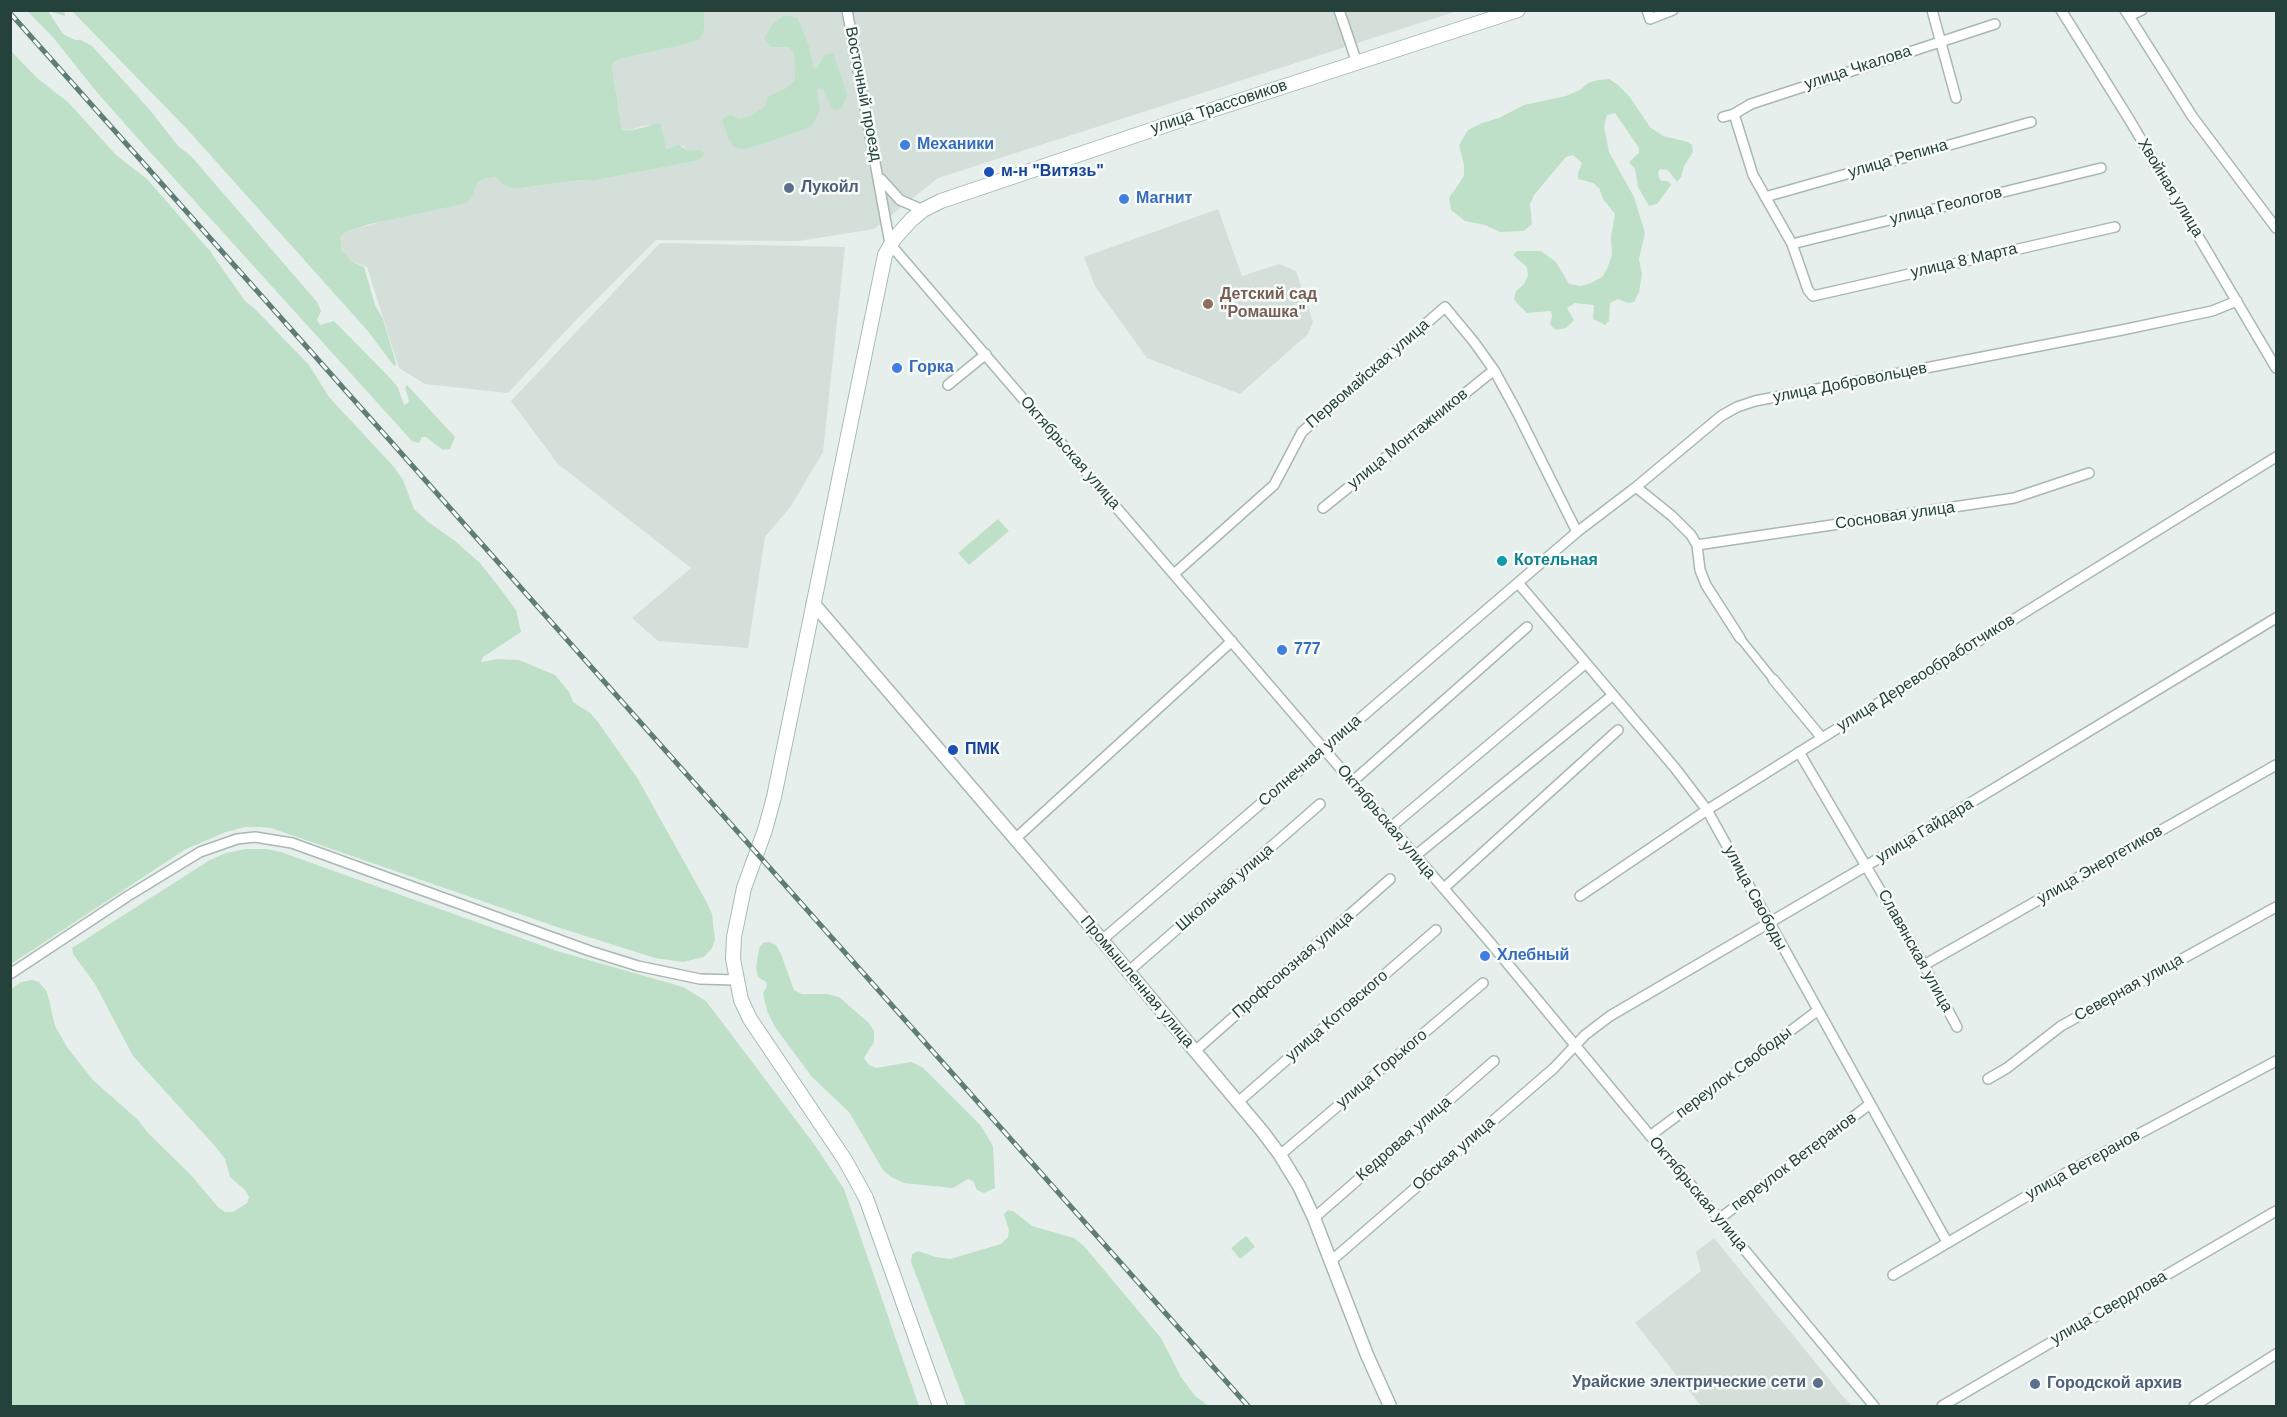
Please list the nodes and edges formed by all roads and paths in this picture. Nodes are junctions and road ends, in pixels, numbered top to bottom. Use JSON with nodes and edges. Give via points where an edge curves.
{"nodes":[{"id":1,"x":847,"y":10,"type":"edge"},
{"id":2,"x":1340,"y":10,"type":"edge"},
{"id":3,"x":1518,"y":10,"type":"edge"},
{"id":4,"x":1647,"y":10,"type":"edge"},
{"id":5,"x":1673,"y":10,"type":"edge"},
{"id":6,"x":1932,"y":10,"type":"edge"},
{"id":7,"x":2061,"y":10,"type":"edge"},
{"id":8,"x":2142,"y":10,"type":"edge"},
{"id":9,"x":2127,"y":13,"type":"edge"},
{"id":10,"x":1995,"y":24,"type":"dead end"},
{"id":11,"x":1940,"y":42,"type":"junction"},
{"id":12,"x":1357,"y":63,"type":"junction"},
{"id":13,"x":1956,"y":98,"type":"dead end"},
{"id":14,"x":1734,"y":114,"type":"junction"},
{"id":15,"x":1723,"y":117,"type":"dead end"},
{"id":16,"x":2031,"y":122,"type":"dead end"},
{"id":17,"x":2100,"y":168,"type":"dead end"},
{"id":18,"x":879,"y":177,"type":"junction"},
{"id":19,"x":1765,"y":197,"type":"junction"},
{"id":20,"x":923,"y":210,"type":"junction"},
{"id":21,"x":2115,"y":227,"type":"dead end"},
{"id":22,"x":2277,"y":228,"type":"edge"},
{"id":23,"x":890,"y":244,"type":"junction"},
{"id":24,"x":1792,"y":244,"type":"junction"},
{"id":25,"x":2237,"y":301,"type":"junction"},
{"id":26,"x":986,"y":354,"type":"junction"},
{"id":27,"x":2277,"y":368,"type":"edge"},
{"id":28,"x":1494,"y":370,"type":"junction"},
{"id":29,"x":948,"y":385,"type":"dead end"},
{"id":30,"x":2277,"y":457,"type":"edge"},
{"id":31,"x":2089,"y":473,"type":"dead end"},
{"id":32,"x":1636,"y":487,"type":"junction"},
{"id":33,"x":1323,"y":508,"type":"dead end"},
{"id":34,"x":1577,"y":532,"type":"junction"},
{"id":35,"x":1697,"y":545,"type":"junction"},
{"id":36,"x":1174,"y":574,"type":"junction"},
{"id":37,"x":1519,"y":584,"type":"junction"},
{"id":38,"x":813,"y":603,"type":"junction"},
{"id":39,"x":2277,"y":618,"type":"edge"},
{"id":40,"x":1527,"y":627,"type":"dead end"},
{"id":41,"x":1740,"y":638,"type":"joint"},
{"id":42,"x":1232,"y":641,"type":"junction"},
{"id":43,"x":1586,"y":663,"type":"junction"},
{"id":44,"x":1773,"y":679,"type":"joint"},
{"id":45,"x":1613,"y":695,"type":"junction"},
{"id":46,"x":1618,"y":730,"type":"dead end"},
{"id":47,"x":1822,"y":738,"type":"junction"},
{"id":48,"x":1324,"y":749,"type":"junction"},
{"id":49,"x":1799,"y":752,"type":"junction"},
{"id":50,"x":2277,"y":765,"type":"edge"},
{"id":51,"x":1353,"y":781,"type":"junction"},
{"id":52,"x":1320,"y":804,"type":"dead end"},
{"id":53,"x":1707,"y":810,"type":"junction"},
{"id":54,"x":1390,"y":827,"type":"junction"},
{"id":55,"x":1015,"y":839,"type":"junction"},
{"id":56,"x":1415,"y":856,"type":"junction"},
{"id":57,"x":1866,"y":866,"type":"junction"},
{"id":58,"x":1390,"y":879,"type":"dead end"},
{"id":59,"x":1444,"y":888,"type":"junction"},
{"id":60,"x":1580,"y":896,"type":"dead end"},
{"id":61,"x":2277,"y":907,"type":"edge"},
{"id":62,"x":1768,"y":923,"type":"junction"},
{"id":63,"x":1436,"y":930,"type":"dead end"},
{"id":64,"x":1102,"y":940,"type":"junction"},
{"id":65,"x":1924,"y":965,"type":"junction"},
{"id":66,"x":1129,"y":971,"type":"junction"},
{"id":67,"x":10,"y":974,"type":"edge"},
{"id":68,"x":736,"y":980,"type":"junction"},
{"id":69,"x":1483,"y":983,"type":"dead end"},
{"id":70,"x":1817,"y":1011,"type":"junction"},
{"id":71,"x":1957,"y":1027,"type":"dead end"},
{"id":72,"x":1574,"y":1045,"type":"junction"},
{"id":73,"x":1195,"y":1051,"type":"junction"},
{"id":74,"x":1494,"y":1061,"type":"dead end"},
{"id":75,"x":2277,"y":1061,"type":"edge"},
{"id":76,"x":1988,"y":1079,"type":"dead end"},
{"id":77,"x":1238,"y":1102,"type":"junction"},
{"id":78,"x":1870,"y":1104,"type":"junction"},
{"id":79,"x":1650,"y":1136,"type":"junction"},
{"id":80,"x":1280,"y":1155,"type":"junction"},
{"id":81,"x":2277,"y":1211,"type":"edge"},
{"id":82,"x":1314,"y":1218,"type":"junction"},
{"id":83,"x":1719,"y":1219,"type":"junction"},
{"id":84,"x":1947,"y":1242,"type":"junction"},
{"id":85,"x":1331,"y":1261,"type":"junction"},
{"id":86,"x":1893,"y":1275,"type":"dead end"},
{"id":87,"x":2277,"y":1354,"type":"edge"},
{"id":88,"x":940,"y":1407,"type":"edge"},
{"id":89,"x":1390,"y":1407,"type":"edge"},
{"id":90,"x":1874,"y":1407,"type":"edge"},
{"id":91,"x":1942,"y":1407,"type":"edge"},
{"id":92,"x":2194,"y":1407,"type":"edge"}],
"edges":[{"from":1,"to":18,"type":"street","name":"Восточный проезд"},
{"from":2,"to":12,"type":"street"},
{"from":3,"to":12,"type":"main road","name":"улица Трассовиков"},
{"from":4,"to":5,"type":"street","via":[[1650,19]]},
{"from":6,"to":11,"type":"street"},
{"from":7,"to":25,"type":"street","name":"Хвойная улица"},
{"from":8,"to":9,"type":"street"},
{"from":9,"to":22,"type":"street","via":[[2192,116]]},
{"from":10,"to":11,"type":"street","name":"улица Чкалова"},
{"from":11,"to":13,"type":"street"},
{"from":11,"to":14,"type":"street","name":"улица Чкалова","via":[[1751,104]]},
{"from":12,"to":20,"type":"main road","name":"улица Трассовиков","via":[[980,187]]},
{"from":14,"to":15,"type":"street","name":"улица Чкалова"},
{"from":14,"to":19,"type":"street","via":[[1753,175]]},
{"from":16,"to":19,"type":"street","name":"улица Репина"},
{"from":17,"to":24,"type":"street","name":"улица Геологов"},
{"from":18,"to":20,"type":"street","via":[[900,200]]},
{"from":18,"to":23,"type":"street","name":"Восточный проезд"},
{"from":19,"to":24,"type":"street"},
{"from":20,"to":23,"type":"main road","name":"улица Трассовиков"},
{"from":21,"to":24,"type":"street","name":"улица 8 Марта","via":[[1813,296]]},
{"from":23,"to":26,"type":"street","name":"Октябрьская улица"},
{"from":23,"to":38,"type":"main road","via":[[878,279]]},
{"from":25,"to":27,"type":"street","name":"Хвойная улица"},
{"from":25,"to":32,"type":"street","name":"улица Добровольцев","via":[[2212,311],[1746,404],[1721,416]]},
{"from":26,"to":29,"type":"street"},
{"from":26,"to":36,"type":"street","name":"Октябрьская улица"},
{"from":28,"to":33,"type":"street","name":"улица Монтажников"},
{"from":28,"to":34,"type":"street"},
{"from":28,"to":36,"type":"street","name":"Первомайская улица","via":[[1445,307],[1302,432],[1274,485]]},
{"from":30,"to":47,"type":"street","name":"улица Деревообработчиков"},
{"from":31,"to":35,"type":"street","name":"Сосновая улица","via":[[2014,498]]},
{"from":32,"to":34,"type":"street","name":"улица Добровольцев"},
{"from":32,"to":35,"type":"street","via":[[1672,516]]},
{"from":34,"to":37,"type":"street","name":"улица Добровольцев"},
{"from":35,"to":41,"type":"street","via":[[1706,585]]},
{"from":36,"to":42,"type":"street","name":"Октябрьская улица"},
{"from":37,"to":43,"type":"street","name":"улица Свободы"},
{"from":37,"to":48,"type":"street","name":"Солнечная улица"},
{"from":38,"to":55,"type":"street","name":"Промышленная улица"},
{"from":38,"to":68,"type":"main road","via":[[770,814],[740,903],[733,947]]},
{"from":39,"to":57,"type":"street","name":"улица Гайдара"},
{"from":40,"to":51,"type":"street"},
{"from":41,"to":44,"type":"street"},
{"from":42,"to":48,"type":"street","name":"Октябрьская улица"},
{"from":42,"to":55,"type":"street"},
{"from":43,"to":45,"type":"street","name":"улица Свободы"},
{"from":43,"to":54,"type":"street"},
{"from":44,"to":47,"type":"street"},
{"from":45,"to":53,"type":"street","name":"улица Свободы"},
{"from":45,"to":56,"type":"street"},
{"from":46,"to":59,"type":"street"},
{"from":47,"to":49,"type":"street","name":"улица Деревообработчиков"},
{"from":48,"to":51,"type":"street","name":"Октябрьская улица"},
{"from":48,"to":64,"type":"street","name":"Солнечная улица"},
{"from":49,"to":53,"type":"street","name":"улица Деревообработчиков"},
{"from":49,"to":57,"type":"street","name":"Славянская улица"},
{"from":50,"to":65,"type":"street","name":"улица Энергетиков"},
{"from":51,"to":54,"type":"street","name":"Октябрьская улица"},
{"from":52,"to":66,"type":"street","name":"Школьная улица"},
{"from":53,"to":60,"type":"street","name":"улица Деревообработчиков"},
{"from":53,"to":62,"type":"street","name":"улица Свободы"},
{"from":54,"to":56,"type":"street","name":"Октябрьская улица"},
{"from":55,"to":64,"type":"street","name":"Промышленная улица"},
{"from":56,"to":59,"type":"street","name":"Октябрьская улица"},
{"from":57,"to":62,"type":"street","name":"улица Гайдара"},
{"from":57,"to":65,"type":"street","name":"Славянская улица"},
{"from":58,"to":73,"type":"street","name":"Профсоюзная улица"},
{"from":59,"to":72,"type":"street","name":"Октябрьская улица"},
{"from":61,"to":76,"type":"street","name":"Северная улица","via":[[2061,1026]]},
{"from":62,"to":70,"type":"street","name":"улица Свободы"},
{"from":62,"to":72,"type":"street","name":"улица Гайдара","via":[[1610,1016]]},
{"from":63,"to":77,"type":"street","name":"улица Котовского"},
{"from":64,"to":66,"type":"street","name":"Промышленная улица"},
{"from":65,"to":71,"type":"street","name":"Славянская улица"},
{"from":66,"to":73,"type":"street","name":"Промышленная улица"},
{"from":67,"to":68,"type":"street","via":[[193,856],[220,844],[255,837],[292,843],[638,966],[700,979]]},
{"from":68,"to":88,"type":"main road","via":[[756,1031],[839,1151],[866,1198]]},
{"from":69,"to":80,"type":"street","name":"улица Горького"},
{"from":70,"to":78,"type":"street","name":"улица Свободы"},
{"from":70,"to":79,"type":"street","name":"переулок Свободы"},
{"from":72,"to":79,"type":"street","name":"Октябрьская улица"},
{"from":72,"to":85,"type":"street","name":"Обская улица","via":[[1554,1068]]},
{"from":73,"to":77,"type":"street","name":"Промышленная улица"},
{"from":74,"to":82,"type":"street","name":"Кедровая улица"},
{"from":75,"to":84,"type":"street","name":"улица Ветеранов","via":[[2071,1170]]},
{"from":77,"to":80,"type":"street","name":"Промышленная улица"},
{"from":78,"to":83,"type":"street","name":"переулок Ветеранов"},
{"from":78,"to":84,"type":"street","name":"улица Свободы"},
{"from":79,"to":83,"type":"street","name":"Октябрьская улица"},
{"from":80,"to":82,"type":"street","name":"Промышленная улица"},
{"from":81,"to":91,"type":"street","name":"улица Свердлова"},
{"from":82,"to":85,"type":"street","name":"Промышленная улица"},
{"from":83,"to":90,"type":"street","name":"Октябрьская улица"},
{"from":84,"to":86,"type":"street","name":"улица Ветеранов"},
{"from":85,"to":89,"type":"street","name":"Промышленная улица"},
{"from":87,"to":92,"type":"street"}]}
